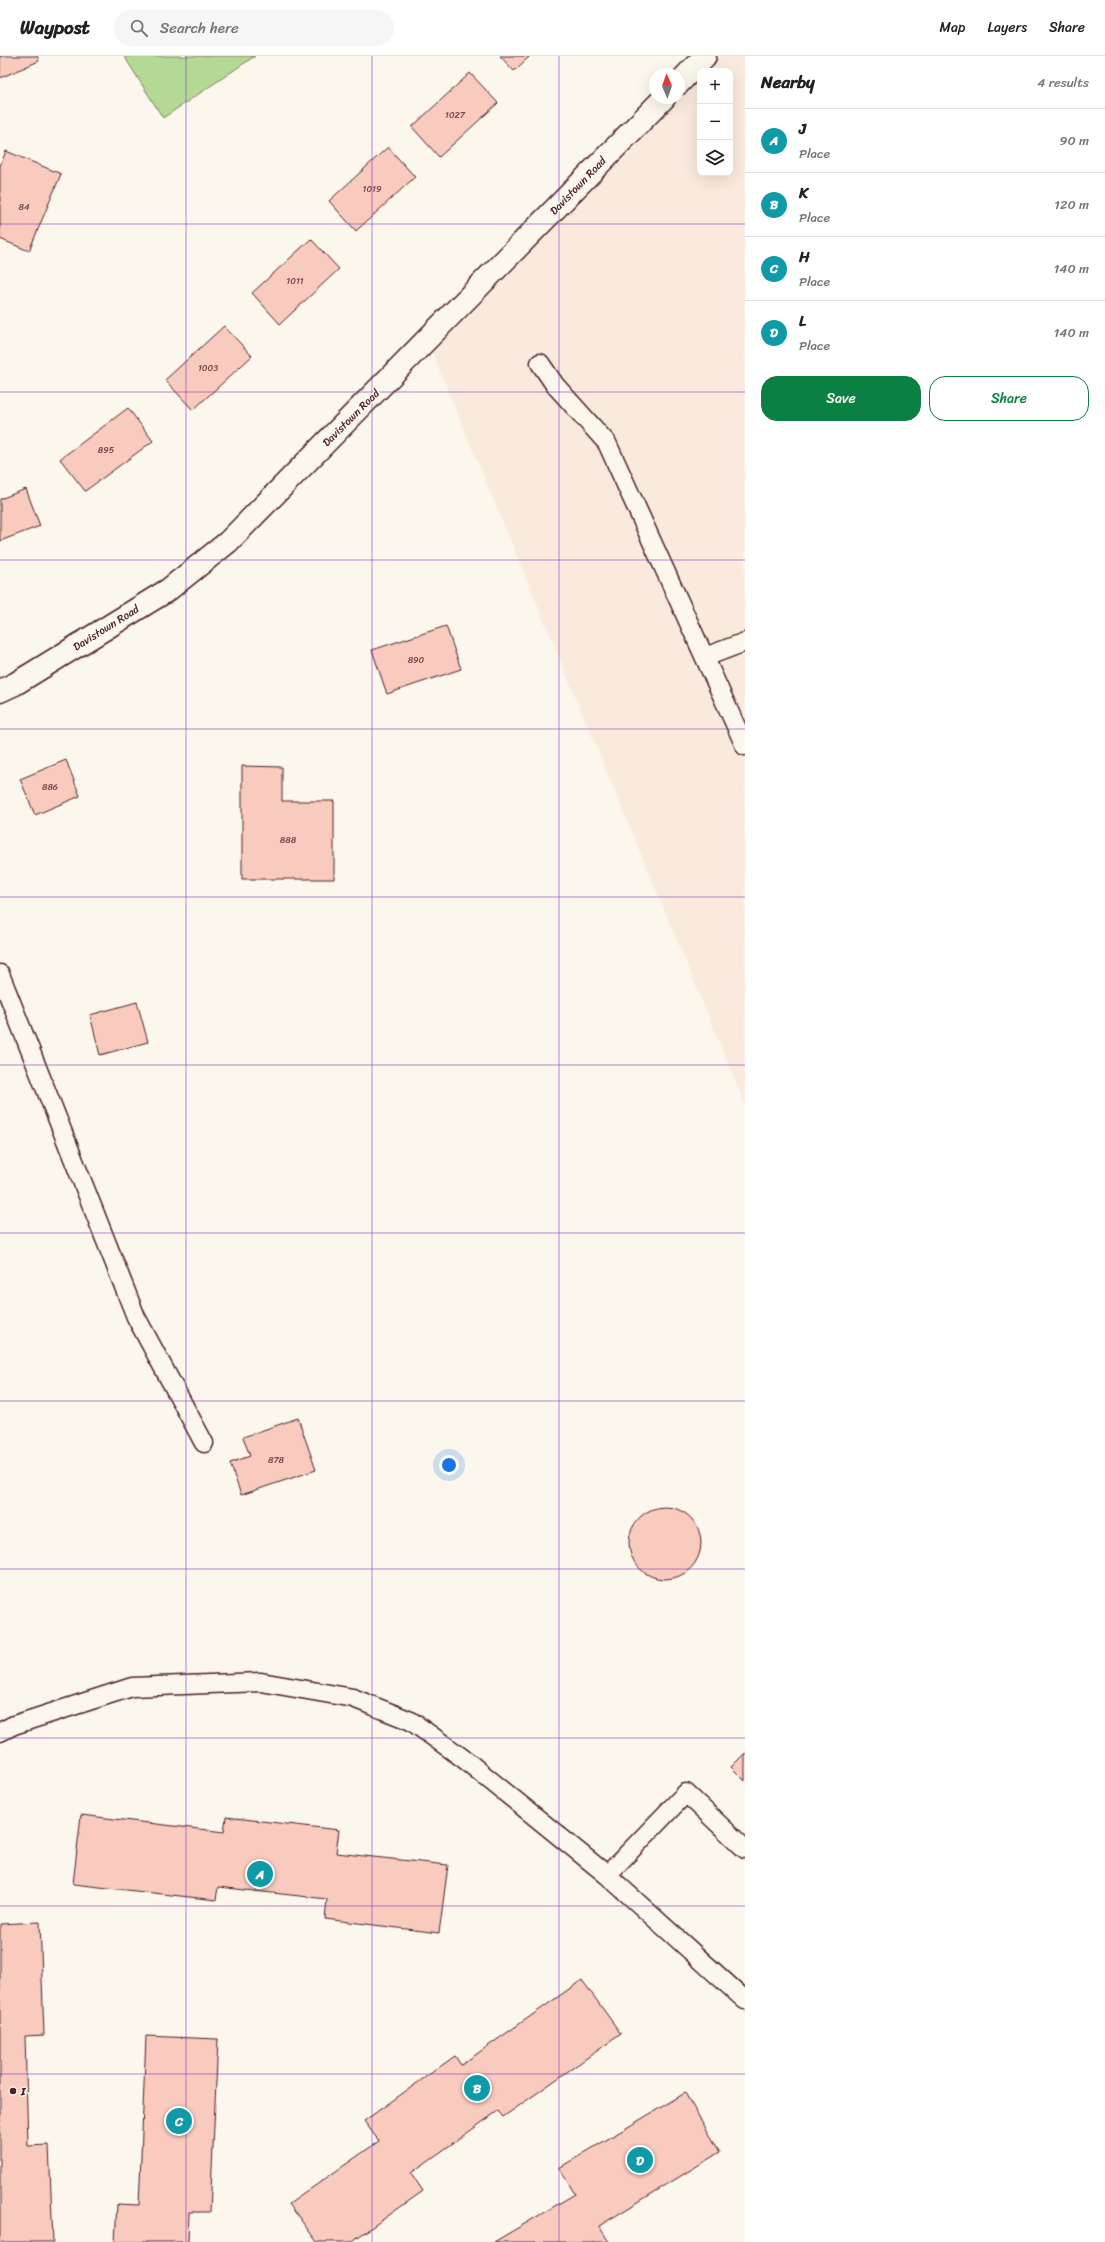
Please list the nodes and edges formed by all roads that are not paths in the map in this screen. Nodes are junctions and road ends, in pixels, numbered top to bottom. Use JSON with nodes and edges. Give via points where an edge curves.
{"nodes":[{"id":1,"x":705,"y":56,"type":"edge"},
{"id":2,"x":685,"y":77,"type":"edge"},
{"id":3,"x":658,"y":104,"type":"edge"},
{"id":4,"x":540,"y":363,"type":"dead end"},
{"id":5,"x":745,"y":642,"type":"edge"},
{"id":6,"x":704,"y":658,"type":"junction"},
{"id":7,"x":0,"y":691,"type":"edge"},
{"id":8,"x":745,"y":746,"type":"edge"},
{"id":9,"x":0,"y":974,"type":"edge"},
{"id":10,"x":204,"y":1443,"type":"dead end"},
{"id":11,"x":0,"y":1732,"type":"edge"},
{"id":12,"x":745,"y":1849,"type":"edge"},
{"id":13,"x":607,"y":1875,"type":"junction"},
{"id":14,"x":745,"y":2000,"type":"edge"}],
"edges":[{"from":1,"to":2,"type":"street"},
{"from":3,"to":7,"type":"street","name":"Davistown Road","via":[[228,542],[168,590]]},
{"from":4,"to":6,"type":"lane","via":[[555,385],[607,443]]},
{"from":5,"to":6,"type":"lane"},
{"from":6,"to":8,"type":"lane"},
{"from":9,"to":10,"type":"lane","via":[[136,1317]]},
{"from":11,"to":13,"type":"lane","via":[[14,1724],[132,1687],[261,1682],[354,1698],[411,1721],[464,1759]]},
{"from":12,"to":13,"type":"lane","via":[[686,1793]]},
{"from":13,"to":14,"type":"lane"}]}
